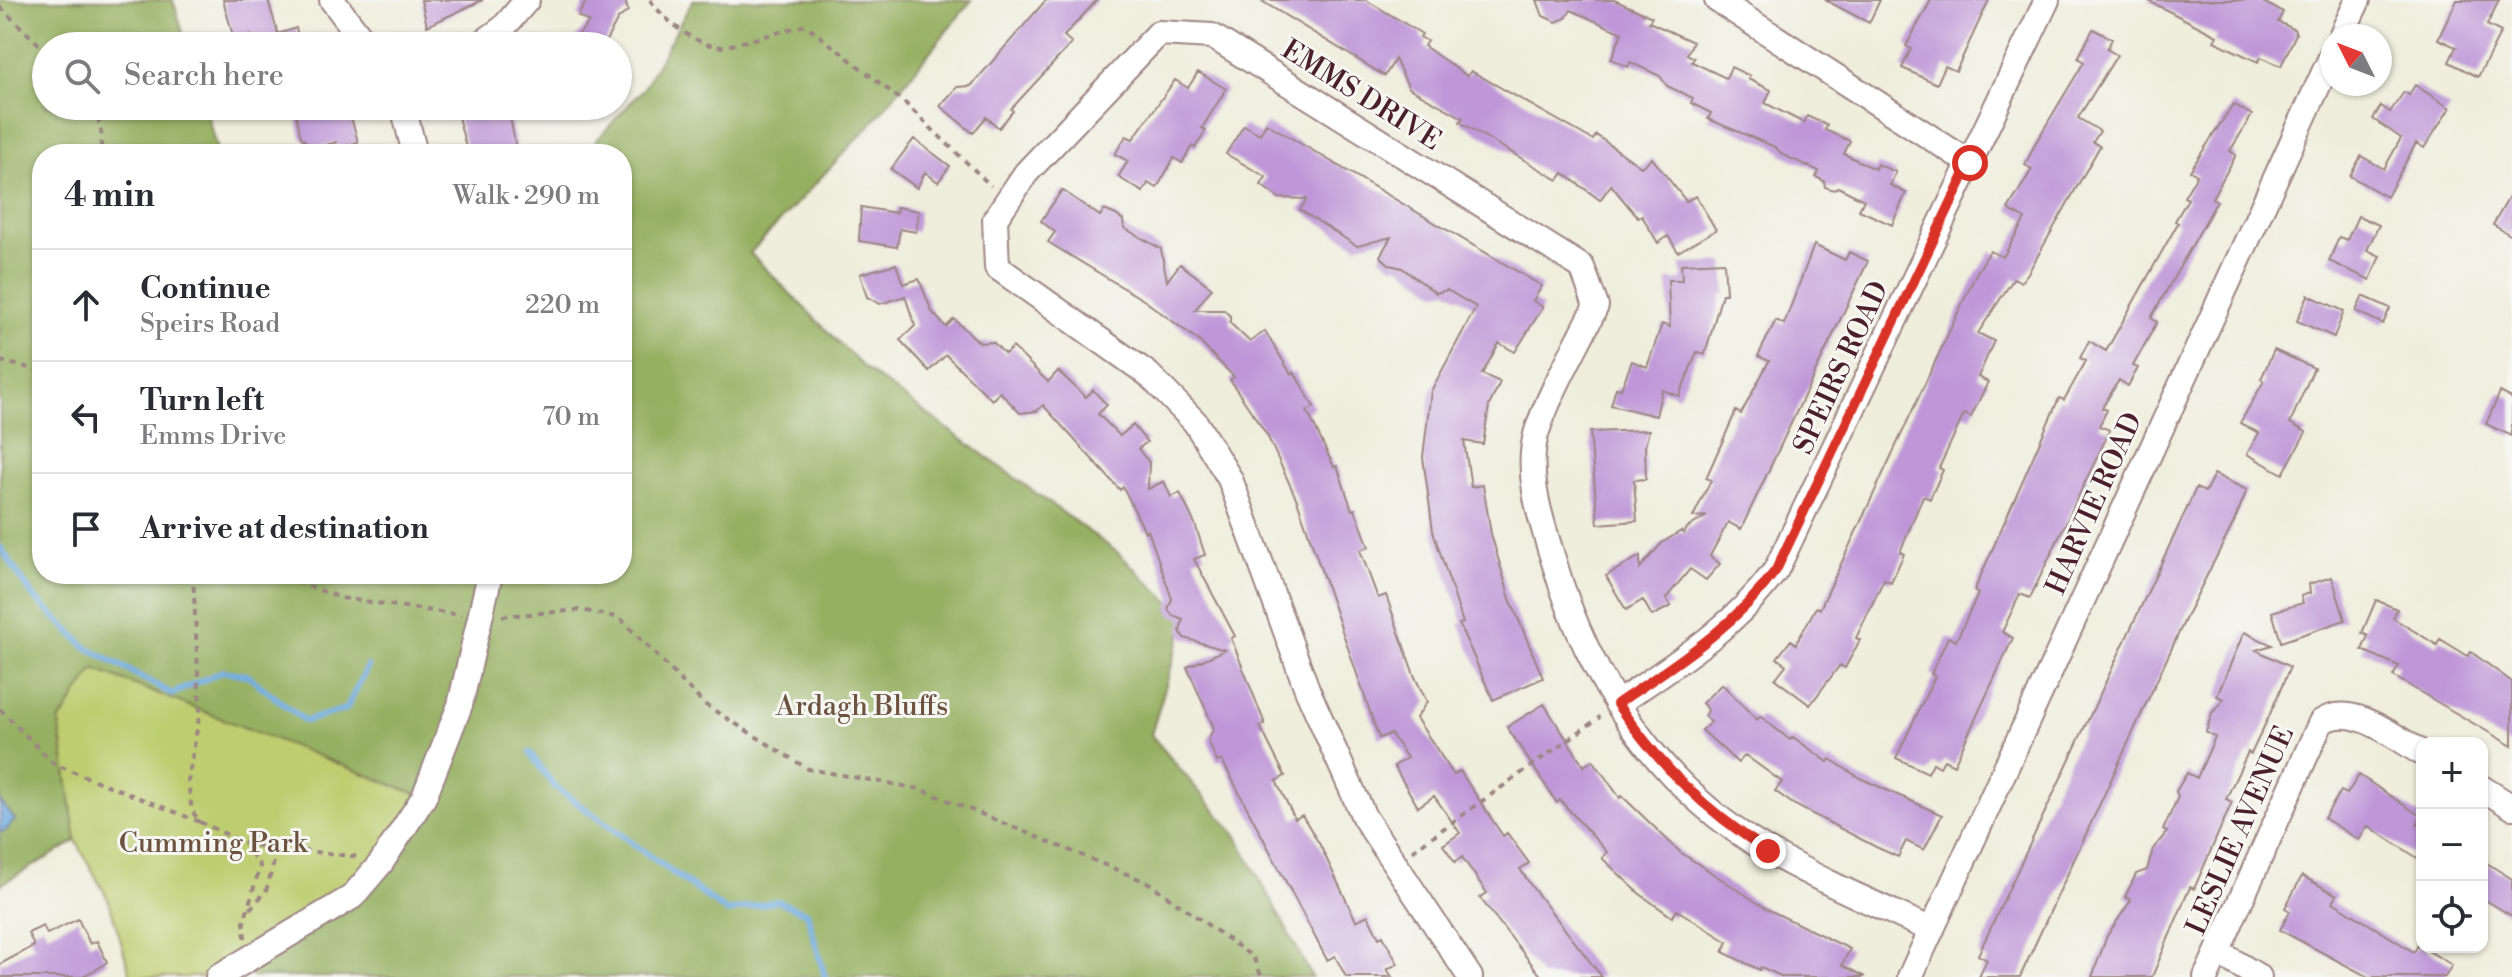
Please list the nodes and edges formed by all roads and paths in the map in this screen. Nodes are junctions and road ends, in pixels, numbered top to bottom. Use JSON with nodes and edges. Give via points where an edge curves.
{"nodes":[{"id":1,"x":332,"y":0,"type":"edge"},
{"id":2,"x":527,"y":0,"type":"edge"},
{"id":3,"x":650,"y":0,"type":"edge"},
{"id":4,"x":1717,"y":0,"type":"edge"},
{"id":5,"x":2047,"y":0,"type":"edge"},
{"id":6,"x":2358,"y":0,"type":"edge"},
{"id":7,"x":0,"y":7,"type":"edge"},
{"id":8,"x":2347,"y":24,"type":"edge"},
{"id":9,"x":356,"y":32,"type":"edge"},
{"id":10,"x":497,"y":32,"type":"edge"},
{"id":11,"x":32,"y":38,"type":"edge"},
{"id":12,"x":2320,"y":81,"type":"edge"},
{"id":13,"x":99,"y":120,"type":"edge"},
{"id":14,"x":406,"y":120,"type":"edge"},
{"id":15,"x":101,"y":144,"type":"edge"},
{"id":16,"x":412,"y":144,"type":"edge"},
{"id":17,"x":1970,"y":163,"type":"junction"},
{"id":18,"x":1007,"y":201,"type":"junction"},
{"id":19,"x":0,"y":361,"type":"edge"},
{"id":20,"x":32,"y":369,"type":"edge"},
{"id":21,"x":194,"y":584,"type":"edge"},
{"id":22,"x":302,"y":584,"type":"edge"},
{"id":23,"x":488,"y":584,"type":"edge"},
{"id":24,"x":480,"y":618,"type":"junction"},
{"id":25,"x":0,"y":709,"type":"edge"},
{"id":26,"x":1609,"y":711,"type":"junction"},
{"id":27,"x":2416,"y":750,"type":"edge"},
{"id":28,"x":2488,"y":792,"type":"edge"},
{"id":29,"x":2512,"y":807,"type":"edge"},
{"id":30,"x":200,"y":822,"type":"junction"},
{"id":31,"x":277,"y":851,"type":"junction"},
{"id":32,"x":1407,"y":855,"type":"dead end"},
{"id":33,"x":381,"y":863,"type":"junction"},
{"id":34,"x":244,"y":922,"type":"junction"},
{"id":35,"x":1932,"y":930,"type":"junction"},
{"id":36,"x":2218,"y":952,"type":"junction"},
{"id":37,"x":245,"y":961,"type":"junction"},
{"id":38,"x":218,"y":977,"type":"edge"},
{"id":39,"x":1262,"y":977,"type":"edge"},
{"id":40,"x":1470,"y":977,"type":"edge"},
{"id":41,"x":1910,"y":977,"type":"edge"},
{"id":42,"x":2206,"y":977,"type":"edge"},
{"id":43,"x":2259,"y":977,"type":"edge"}],
"edges":[{"from":1,"to":9,"type":"street"},
{"from":2,"to":10,"type":"street"},
{"from":3,"to":18,"type":"path","via":[[670,22],[710,47],[806,25],[905,103]]},
{"from":4,"to":17,"type":"street"},
{"from":5,"to":17,"type":"street","name":"SPEIRS ROAD"},
{"from":6,"to":8,"type":"street"},
{"from":7,"to":11,"type":"path"},
{"from":12,"to":35,"type":"street","name":"HARVIE ROAD"},
{"from":13,"to":15,"type":"path"},
{"from":14,"to":16,"type":"street"},
{"from":17,"to":26,"type":"street","name":"SPEIRS ROAD","via":[[1776,570],[1728,626]]},
{"from":18,"to":26,"type":"street","name":"EMMS DRIVE","via":[[1026,173],[1159,33],[1212,36],[1582,267],[1596,306],[1536,433],[1534,488],[1578,633]]},
{"from":18,"to":40,"type":"street","name":"EMMS DRIVE","via":[[995,219],[997,267],[1148,374],[1195,422],[1230,479],[1307,689],[1364,817]]},
{"from":19,"to":20,"type":"path"},
{"from":21,"to":30,"type":"path","via":[[200,712],[188,781],[192,811]]},
{"from":22,"to":24,"type":"path","via":[[341,598]]},
{"from":23,"to":24,"type":"street"},
{"from":24,"to":33,"type":"street","via":[[460,705],[424,797]]},
{"from":24,"to":39,"type":"path","via":[[581,610],[620,618],[704,704],[797,763],[920,789],[1149,883],[1253,957]]},
{"from":25,"to":30,"type":"path","via":[[54,764]]},
{"from":26,"to":32,"type":"path"},
{"from":26,"to":35,"type":"street","name":"EMMS DRIVE","via":[[1673,778],[1738,831],[1815,875]]},
{"from":27,"to":36,"type":"street","name":"LESLIE AVENUE","via":[[2355,716],[2338,714],[2321,722]]},
{"from":28,"to":29,"type":"street"},
{"from":30,"to":31,"type":"path","via":[[249,845]]},
{"from":30,"to":34,"type":"path","via":[[248,847],[260,866]]},
{"from":31,"to":33,"type":"path","via":[[352,855]]},
{"from":31,"to":34,"type":"path","via":[[266,891]]},
{"from":33,"to":37,"type":"street","via":[[352,897]]},
{"from":34,"to":37,"type":"path"},
{"from":35,"to":41,"type":"street","name":"HARVIE ROAD"},
{"from":36,"to":42,"type":"street","name":"LESLIE AVENUE"},
{"from":36,"to":43,"type":"street"},
{"from":37,"to":38,"type":"street"}]}
